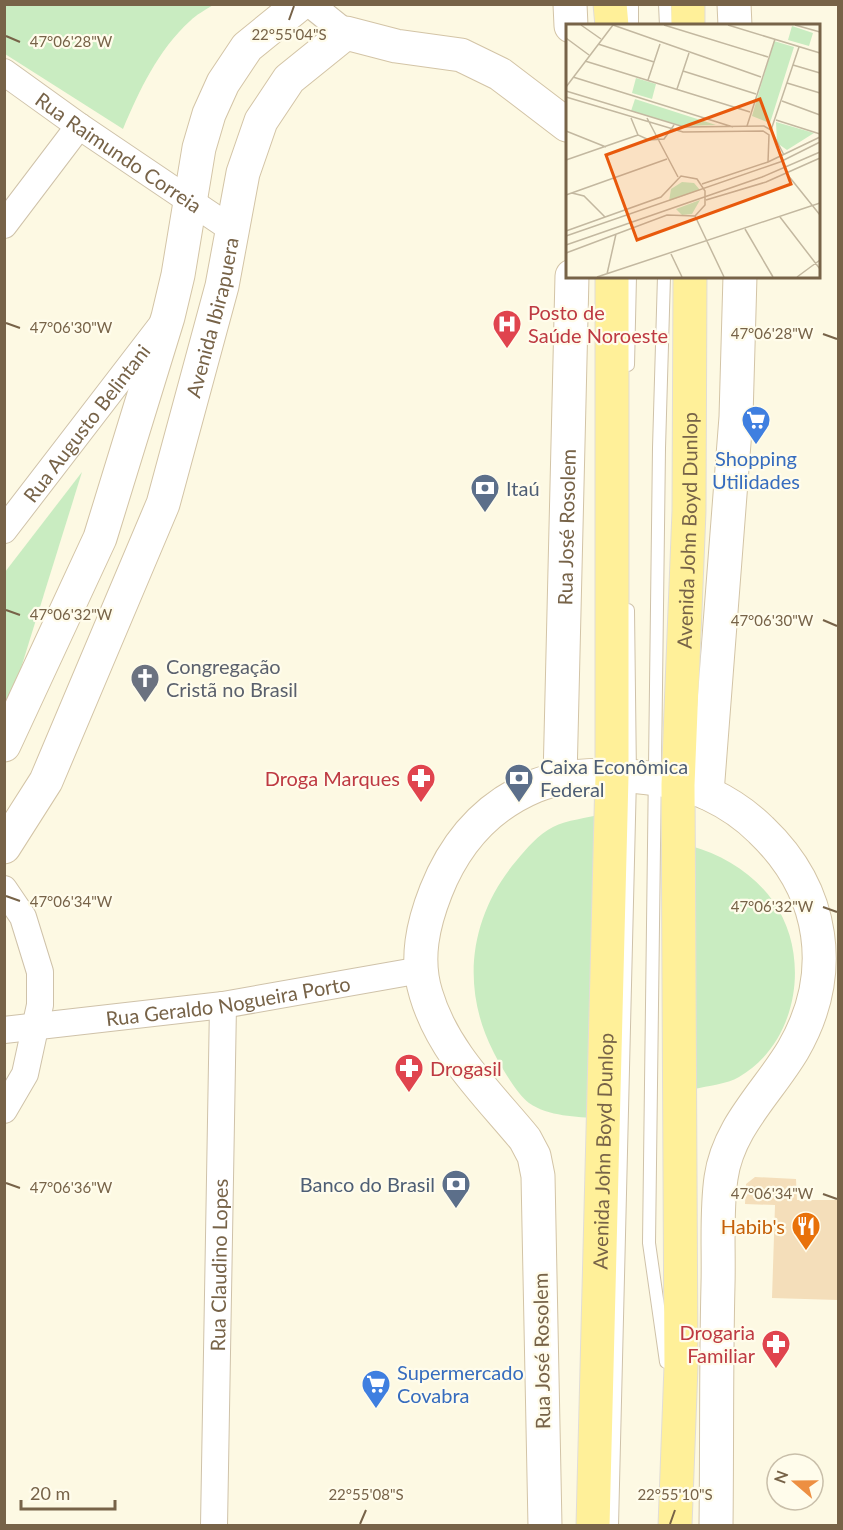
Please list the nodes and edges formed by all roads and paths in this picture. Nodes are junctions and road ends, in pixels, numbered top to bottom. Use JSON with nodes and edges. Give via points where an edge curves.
{"nodes":[{"id":1,"x":300,"y":4,"type":"edge"},
{"id":2,"x":310,"y":4,"type":"edge"},
{"id":3,"x":570,"y":4,"type":"edge"},
{"id":4,"x":610,"y":4,"type":"edge"},
{"id":5,"x":632,"y":4,"type":"edge"},
{"id":6,"x":665,"y":4,"type":"edge"},
{"id":7,"x":688,"y":4,"type":"edge"},
{"id":8,"x":734,"y":4,"type":"edge"},
{"id":9,"x":571,"y":24,"type":"edge"},
{"id":10,"x":612,"y":24,"type":"edge"},
{"id":11,"x":632,"y":24,"type":"edge"},
{"id":12,"x":666,"y":24,"type":"edge"},
{"id":13,"x":688,"y":24,"type":"edge"},
{"id":14,"x":735,"y":24,"type":"edge"},
{"id":15,"x":346,"y":33,"type":"junction"},
{"id":16,"x":4,"y":72,"type":"edge"},
{"id":17,"x":566,"y":124,"type":"edge"},
{"id":18,"x":79,"y":126,"type":"junction"},
{"id":19,"x":191,"y":200,"type":"junction"},
{"id":20,"x":4,"y":225,"type":"edge"},
{"id":21,"x":233,"y":230,"type":"junction"},
{"id":22,"x":572,"y":278,"type":"edge"},
{"id":23,"x":612,"y":278,"type":"edge"},
{"id":24,"x":630,"y":278,"type":"edge"},
{"id":25,"x":664,"y":278,"type":"edge"},
{"id":26,"x":690,"y":278,"type":"edge"},
{"id":27,"x":740,"y":278,"type":"edge"},
{"id":28,"x":168,"y":317,"type":"junction"},
{"id":29,"x":628,"y":383,"type":"dead end"},
{"id":30,"x":4,"y":530,"type":"edge"},
{"id":31,"x":628,"y":598,"type":"dead end"},
{"id":32,"x":4,"y":745,"type":"edge"},
{"id":33,"x":560,"y":779,"type":"junction"},
{"id":34,"x":656,"y":782,"type":"junction"},
{"id":35,"x":4,"y":847,"type":"edge"},
{"id":36,"x":4,"y":889,"type":"edge"},
{"id":37,"x":828,"y":939,"type":"edge"},
{"id":38,"x":421,"y":970,"type":"junction"},
{"id":39,"x":224,"y":1005,"type":"junction"},
{"id":40,"x":35,"y":1028,"type":"junction"},
{"id":41,"x":4,"y":1030,"type":"edge"},
{"id":42,"x":4,"y":1110,"type":"edge"},
{"id":43,"x":666,"y":1372,"type":"dead end"},
{"id":44,"x":665,"y":1467,"type":"dead end"},
{"id":45,"x":214,"y":1526,"type":"edge"},
{"id":46,"x":545,"y":1526,"type":"edge"},
{"id":47,"x":592,"y":1526,"type":"edge"},
{"id":48,"x":612,"y":1526,"type":"edge"},
{"id":49,"x":664,"y":1526,"type":"edge"},
{"id":50,"x":675,"y":1526,"type":"edge"},
{"id":51,"x":716,"y":1526,"type":"edge"}],
"edges":[{"from":1,"to":19,"type":"street","via":[[247,47],[223,83],[199,148]]},
{"from":2,"to":15,"type":"street"},
{"from":3,"to":9,"type":"street"},
{"from":4,"to":10,"type":"main road"},
{"from":5,"to":11,"type":"lane"},
{"from":6,"to":12,"type":"lane"},
{"from":7,"to":13,"type":"main road"},
{"from":8,"to":14,"type":"street"},
{"from":15,"to":17,"type":"street","via":[[396,46],[461,55],[500,74]]},
{"from":15,"to":21,"type":"street","name":"Avenida Ibirapuera","via":[[289,79],[261,121],[243,173]]},
{"from":16,"to":18,"type":"street","name":"Rua Raimundo Correia"},
{"from":18,"to":19,"type":"street","name":"Rua Raimundo Correia"},
{"from":18,"to":20,"type":"street"},
{"from":19,"to":21,"type":"street","name":"Rua Raimundo Correia"},
{"from":19,"to":28,"type":"street"},
{"from":21,"to":35,"type":"street","name":"Avenida Ibirapuera","via":[[222,286],[163,504],[46,780]]},
{"from":22,"to":33,"type":"street","name":"Rua José Rosolem"},
{"from":23,"to":34,"type":"main road","name":"Avenida John Boyd Dunlop"},
{"from":24,"to":29,"type":"lane"},
{"from":25,"to":34,"type":"lane"},
{"from":26,"to":34,"type":"main road","name":"Avenida John Boyd Dunlop","via":[[689,510]]},
{"from":27,"to":34,"type":"street","via":[[736,417]]},
{"from":28,"to":30,"type":"street","name":"Rua Augusto Belintani"},
{"from":28,"to":32,"type":"street","via":[[100,538]]},
{"from":31,"to":34,"type":"lane"},
{"from":33,"to":34,"type":"street"},
{"from":33,"to":38,"type":"street","via":[[536,786],[479,822],[448,861],[427,914]]},
{"from":34,"to":37,"type":"street","via":[[757,827],[795,871]]},
{"from":34,"to":43,"type":"lane","via":[[649,1243]]},
{"from":34,"to":47,"type":"main road","name":"Avenida John Boyd Dunlop"},
{"from":34,"to":48,"type":"lane"},
{"from":34,"to":50,"type":"main road","name":"Avenida John Boyd Dunlop","via":[[681,1366]]},
{"from":36,"to":40,"type":"street","via":[[23,917],[40,972]]},
{"from":37,"to":51,"type":"street","via":[[805,1026],[736,1132],[724,1161],[720,1183]]},
{"from":38,"to":39,"type":"street","name":"Rua Geraldo Nogueira Porto"},
{"from":38,"to":46,"type":"street","name":"Rua José Rosolem","via":[[425,992],[452,1050],[525,1139],[534,1156],[538,1176]]},
{"from":39,"to":40,"type":"street","name":"Rua Geraldo Nogueira Porto"},
{"from":39,"to":45,"type":"street","name":"Rua Claudino Lopes"},
{"from":40,"to":41,"type":"street","name":"Rua Geraldo Nogueira Porto"},
{"from":40,"to":42,"type":"street","via":[[25,1074]]},
{"from":44,"to":49,"type":"lane"}]}
